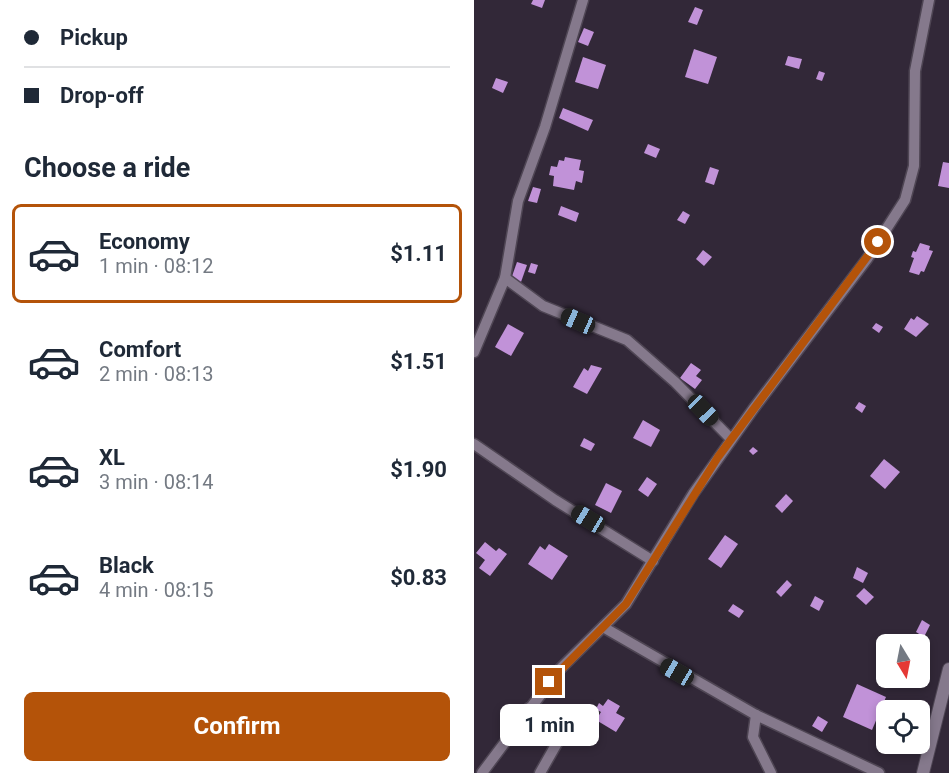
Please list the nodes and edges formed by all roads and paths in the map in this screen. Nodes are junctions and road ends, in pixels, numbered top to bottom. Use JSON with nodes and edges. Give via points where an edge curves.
{"nodes":[{"id":1,"x":583,"y":0,"type":"edge"},
{"id":2,"x":929,"y":0,"type":"edge"},
{"id":3,"x":505,"y":278,"type":"junction"},
{"id":4,"x":474,"y":352,"type":"edge"},
{"id":5,"x":731,"y":439,"type":"junction"},
{"id":6,"x":474,"y":444,"type":"edge"},
{"id":7,"x":653,"y":561,"type":"junction"},
{"id":8,"x":603,"y":627,"type":"junction"},
{"id":9,"x":949,"y":669,"type":"edge"},
{"id":10,"x":529,"y":708,"type":"junction"},
{"id":11,"x":756,"y":715,"type":"junction"},
{"id":12,"x":482,"y":773,"type":"edge"},
{"id":13,"x":540,"y":773,"type":"edge"},
{"id":14,"x":771,"y":773,"type":"edge"},
{"id":15,"x":879,"y":773,"type":"edge"},
{"id":16,"x":923,"y":773,"type":"edge"}],
"edges":[{"from":1,"to":3,"type":"street","via":[[518,201]]},
{"from":2,"to":5,"type":"street","via":[[915,71],[914,166],[905,200],[867,259]]},
{"from":3,"to":4,"type":"street"},
{"from":3,"to":5,"type":"street","via":[[543,306],[627,340]]},
{"from":5,"to":7,"type":"street"},
{"from":6,"to":7,"type":"street"},
{"from":7,"to":8,"type":"street","via":[[626,604]]},
{"from":8,"to":10,"type":"street","via":[[559,670]]},
{"from":8,"to":11,"type":"street"},
{"from":9,"to":16,"type":"street"},
{"from":10,"to":12,"type":"street"},
{"from":10,"to":13,"type":"street","via":[[555,724],[561,736]]},
{"from":11,"to":14,"type":"street","via":[[753,737]]},
{"from":11,"to":15,"type":"street"}]}
